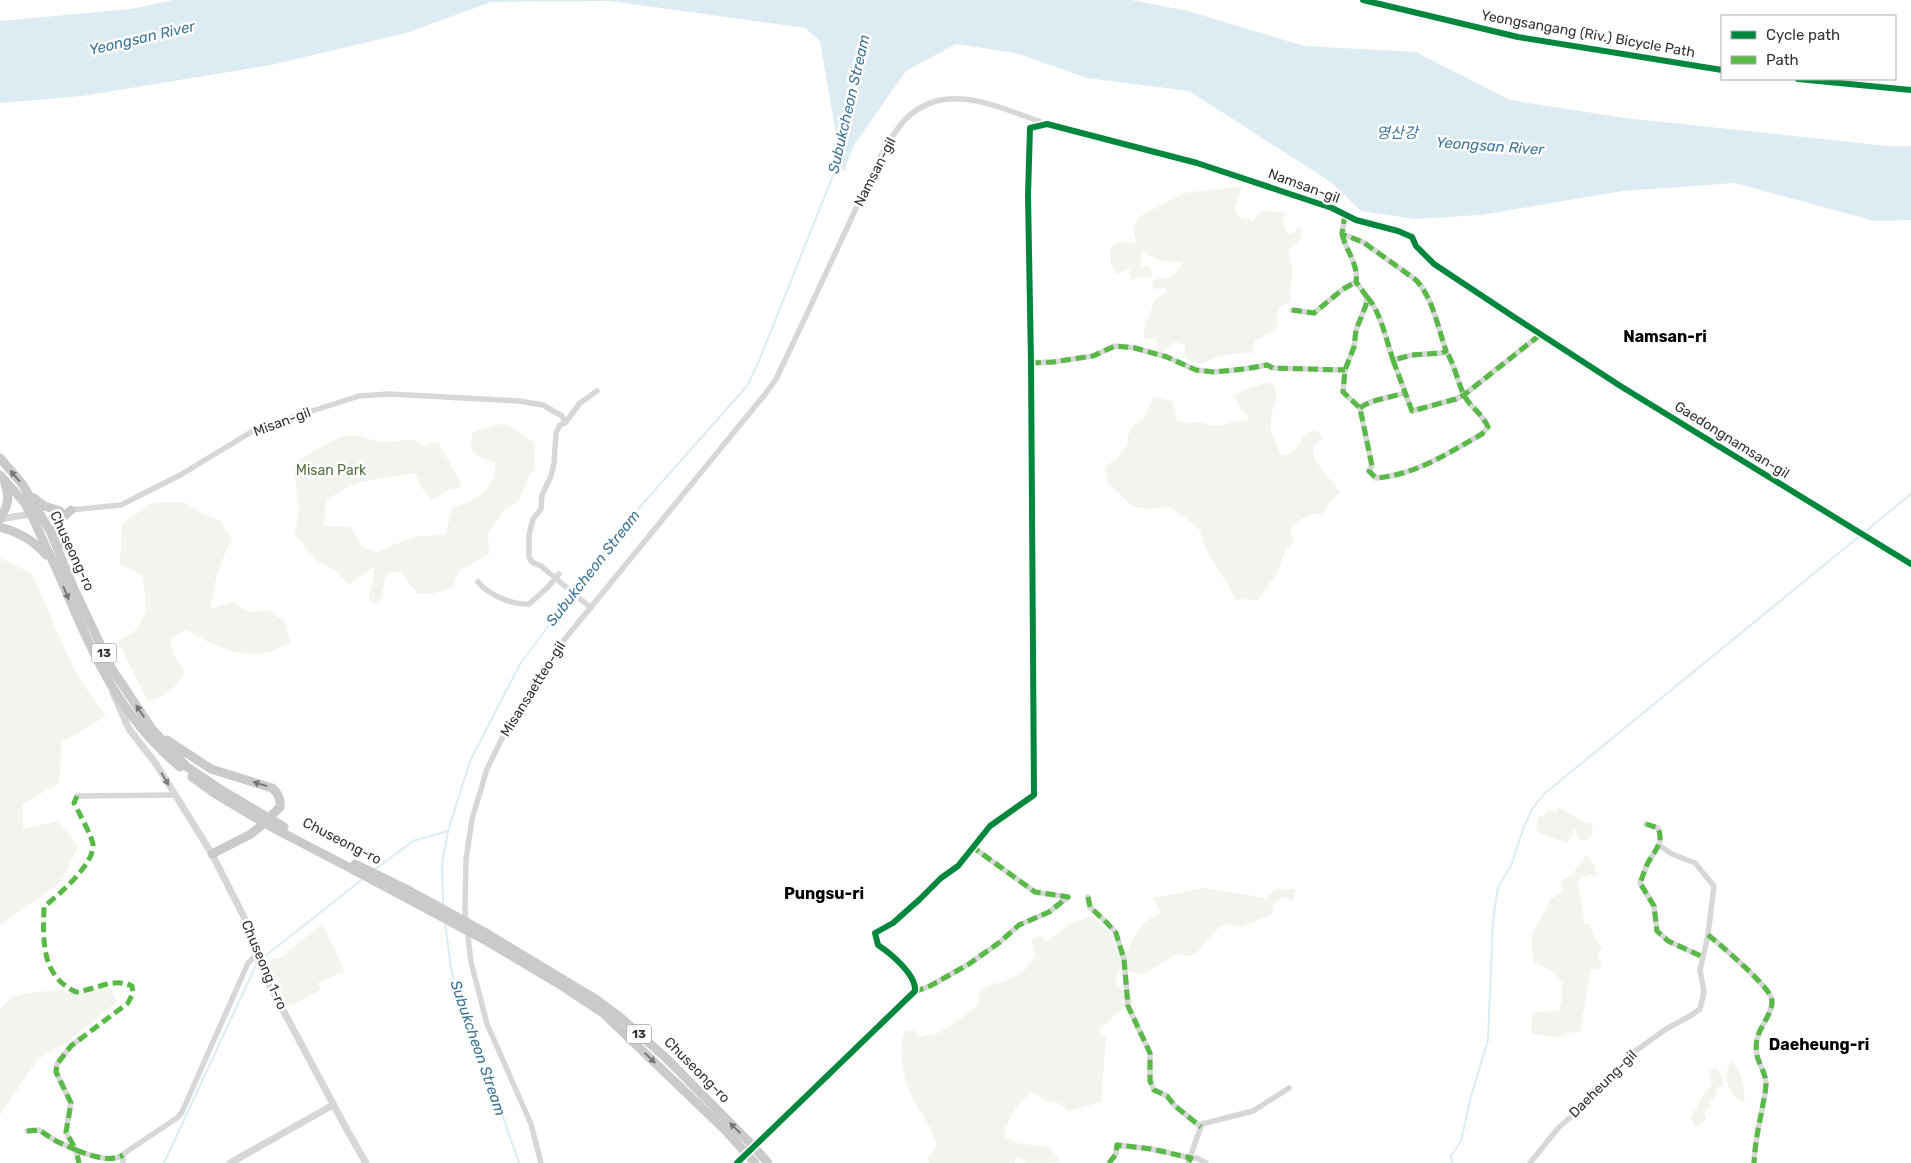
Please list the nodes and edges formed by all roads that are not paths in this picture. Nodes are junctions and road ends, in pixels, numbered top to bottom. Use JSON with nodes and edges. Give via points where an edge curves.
{"nodes":[{"id":1,"x":1047,"y":124,"type":"junction"},
{"id":2,"x":1345,"y":214,"type":"junction"},
{"id":3,"x":1342,"y":234,"type":"junction"},
{"id":4,"x":1356,"y":282,"type":"junction"},
{"id":5,"x":1367,"y":297,"type":"junction"},
{"id":6,"x":1292,"y":310,"type":"dead end"},
{"id":7,"x":1541,"y":334,"type":"junction"},
{"id":8,"x":1446,"y":352,"type":"junction"},
{"id":9,"x":1393,"y":360,"type":"junction"},
{"id":10,"x":784,"y":363,"type":"joint"},
{"id":11,"x":1032,"y":363,"type":"junction"},
{"id":12,"x":1345,"y":370,"type":"junction"},
{"id":13,"x":597,"y":391,"type":"dead end"},
{"id":14,"x":1404,"y":393,"type":"junction"},
{"id":15,"x":1464,"y":395,"type":"junction"},
{"id":16,"x":1360,"y":408,"type":"junction"},
{"id":17,"x":565,"y":422,"type":"junction"},
{"id":18,"x":0,"y":458,"type":"edge"},
{"id":19,"x":1,"y":476,"type":"edge"},
{"id":20,"x":29,"y":495,"type":"junction"},
{"id":21,"x":71,"y":510,"type":"junction"},
{"id":22,"x":60,"y":511,"type":"junction"},
{"id":23,"x":35,"y":513,"type":"junction"},
{"id":24,"x":0,"y":519,"type":"edge"},
{"id":25,"x":0,"y":528,"type":"edge"},
{"id":26,"x":62,"y":558,"type":"junction"},
{"id":27,"x":1911,"y":564,"type":"edge"},
{"id":28,"x":55,"y":566,"type":"junction"},
{"id":29,"x":559,"y":574,"type":"dead end"},
{"id":30,"x":556,"y":581,"type":"junction"},
{"id":31,"x":478,"y":582,"type":"dead end"},
{"id":32,"x":589,"y":607,"type":"junction"},
{"id":33,"x":106,"y":677,"type":"junction"},
{"id":34,"x":152,"y":729,"type":"junction"},
{"id":35,"x":174,"y":795,"type":"junction"},
{"id":36,"x":77,"y":796,"type":"dead end"},
{"id":37,"x":252,"y":812,"type":"junction"},
{"id":38,"x":1646,"y":824,"type":"dead end"},
{"id":39,"x":1660,"y":846,"type":"junction"},
{"id":40,"x":974,"y":848,"type":"junction"},
{"id":41,"x":212,"y":854,"type":"junction"},
{"id":42,"x":1088,"y":897,"type":"dead end"},
{"id":43,"x":1708,"y":935,"type":"junction"},
{"id":44,"x":484,"y":936,"type":"junction"},
{"id":45,"x":257,"y":956,"type":"junction"},
{"id":46,"x":1703,"y":957,"type":"junction"},
{"id":47,"x":914,"y":992,"type":"junction"},
{"id":48,"x":80,"y":1039,"type":"dead end"},
{"id":49,"x":1289,"y":1088,"type":"dead end"},
{"id":50,"x":333,"y":1104,"type":"junction"},
{"id":51,"x":1201,"y":1127,"type":"junction"},
{"id":52,"x":27,"y":1131,"type":"dead end"},
{"id":53,"x":754,"y":1147,"type":"junction"},
{"id":54,"x":76,"y":1150,"type":"junction"},
{"id":55,"x":747,"y":1154,"type":"junction"},
{"id":56,"x":123,"y":1155,"type":"junction"},
{"id":57,"x":1189,"y":1160,"type":"edge"},
{"id":58,"x":79,"y":1163,"type":"edge"},
{"id":59,"x":123,"y":1163,"type":"edge"},
{"id":60,"x":230,"y":1163,"type":"edge"},
{"id":61,"x":366,"y":1163,"type":"edge"},
{"id":62,"x":541,"y":1163,"type":"edge"},
{"id":63,"x":737,"y":1163,"type":"edge"},
{"id":64,"x":755,"y":1163,"type":"edge"},
{"id":65,"x":768,"y":1163,"type":"edge"},
{"id":66,"x":1110,"y":1163,"type":"edge"},
{"id":67,"x":1206,"y":1163,"type":"edge"},
{"id":68,"x":1530,"y":1163,"type":"edge"},
{"id":69,"x":1754,"y":1163,"type":"edge"}],
"edges":[{"from":1,"to":2,"type":"street","name":"Namsan-gil","via":[[1197,163]]},
{"from":1,"to":10,"type":"street","name":"Namsan-gil","via":[[967,100],[939,101],[909,115],[890,140],[867,183]]},
{"from":1,"to":11,"type":"street","name":"Namsan-gil","via":[[1030,128],[1028,195]]},
{"from":2,"to":3,"type":"street","name":"Namsan-gil"},
{"from":2,"to":7,"type":"street","name":"Namsan-gil","via":[[1412,237],[1416,246],[1434,264]]},
{"from":3,"to":4,"type":"street","via":[[1355,264]]},
{"from":3,"to":8,"type":"street","via":[[1364,242],[1422,286]]},
{"from":4,"to":5,"type":"street"},
{"from":4,"to":6,"type":"street","via":[[1314,313]]},
{"from":5,"to":9,"type":"street","via":[[1378,316]]},
{"from":5,"to":12,"type":"street"},
{"from":7,"to":15,"type":"street"},
{"from":7,"to":27,"type":"street","name":"Gaedongnamsan-gil"},
{"from":8,"to":9,"type":"street"},
{"from":8,"to":15,"type":"street"},
{"from":9,"to":14,"type":"street"},
{"from":10,"to":32,"type":"street","name":"Misansaetteo-gil","via":[[766,393]]},
{"from":11,"to":12,"type":"street","via":[[1093,356],[1115,346],[1135,348],[1196,370],[1215,372],[1266,364],[1273,368]]},
{"from":11,"to":40,"type":"street","via":[[1034,795],[990,826]]},
{"from":12,"to":16,"type":"street","via":[[1343,392]]},
{"from":13,"to":17,"type":"street","via":[[580,403]]},
{"from":14,"to":15,"type":"street","via":[[1412,411]]},
{"from":14,"to":16,"type":"street","via":[[1371,401]]},
{"from":15,"to":16,"type":"street","via":[[1486,419],[1488,426],[1482,434],[1431,463],[1378,478],[1369,471],[1371,455]]},
{"from":17,"to":21,"type":"street","name":"Misan-gil","via":[[562,416],[543,405],[519,401],[389,394],[359,396],[256,429],[182,474],[121,505]]},
{"from":17,"to":30,"type":"street","via":[[556,433],[551,476],[529,535],[529,557]]},
{"from":20,"to":18,"type":"main road","name":"Chuseong-ro","number":"13","one_way":true},
{"from":19,"to":23,"type":"main road","name":"Chuseong-ro","number":"13"},
{"from":19,"to":24,"type":"main road","via":[[8,503]]},
{"from":20,"to":22,"type":"main road","via":[[44,506]]},
{"from":20,"to":23,"type":"main road","name":"Chuseong-ro","number":"13"},
{"from":21,"to":22,"type":"street","name":"Misan-gil"},
{"from":21,"to":26,"type":"main road","via":[[56,528]]},
{"from":22,"to":23,"type":"street","name":"Misan-gil"},
{"from":23,"to":24,"type":"street"},
{"from":23,"to":26,"type":"main road","name":"Chuseong-ro","number":"13","via":[[51,533]]},
{"from":23,"to":28,"type":"main road","name":"Chuseong-ro","number":"13"},
{"from":25,"to":28,"type":"main road","via":[[30,540]]},
{"from":34,"to":26,"type":"main road","name":"Chuseong-ro","number":"13","one_way":true,"via":[[112,669]]},
{"from":28,"to":33,"type":"main road","name":"Chuseong-ro","number":"13","one_way":true,"via":[[88,644]]},
{"from":29,"to":30,"type":"street"},
{"from":30,"to":31,"type":"street","via":[[529,604],[484,590]]},
{"from":30,"to":32,"type":"street"},
{"from":32,"to":62,"type":"street","name":"Misansaetteo-gil","via":[[512,718],[487,769],[472,819],[466,860],[465,911],[471,962],[481,1006],[531,1124]]},
{"from":33,"to":35,"type":"street","name":"Chuseong 1-ro","one_way":true,"via":[[129,729],[156,764]]},
{"from":33,"to":37,"type":"main road","name":"Chuseong-ro","number":"13","via":[[126,709],[164,754],[216,795]]},
{"from":34,"to":37,"type":"main road","name":"Chuseong-ro","number":"13","via":[[186,767]]},
{"from":41,"to":34,"type":"main road","one_way":true,"via":[[262,825],[280,807],[277,793],[265,785],[211,769]]},
{"from":35,"to":36,"type":"street"},
{"from":35,"to":41,"type":"street","name":"Chuseong 1-ro"},
{"from":37,"to":44,"type":"main road","name":"Chuseong-ro","number":"13","bridge":true},
{"from":38,"to":39,"type":"street","via":[[1658,828]]},
{"from":39,"to":43,"type":"street","name":"Daeheung-gil","via":[[1695,863],[1714,886]]},
{"from":39,"to":46,"type":"street","via":[[1648,862],[1640,883],[1654,906],[1657,930],[1668,940]]},
{"from":40,"to":47,"type":"street","via":[[902,916],[875,933],[878,944],[894,955],[913,980]]},
{"from":40,"to":47,"type":"street","via":[[1035,892],[1068,897],[1049,912],[1019,925],[969,964]]},
{"from":41,"to":45,"type":"street","name":"Chuseong 1-ro","via":[[249,927]]},
{"from":42,"to":51,"type":"street","via":[[1090,907],[1116,933],[1124,959],[1128,1006],[1150,1053],[1152,1086]]},
{"from":43,"to":46,"type":"street","name":"Daeheung-gil"},
{"from":43,"to":69,"type":"street","via":[[1770,993],[1772,1001],[1757,1040],[1756,1057],[1766,1083]]},
{"from":53,"to":44,"type":"main road","name":"Chuseong-ro","number":"13","one_way":true,"via":[[666,1058],[620,1017],[594,998]]},
{"from":44,"to":55,"type":"main road","name":"Chuseong-ro","number":"13","one_way":true,"via":[[602,1013]]},
{"from":45,"to":50,"type":"street","name":"Chuseong 1-ro"},
{"from":45,"to":56,"type":"street","via":[[248,964],[178,1118]]},
{"from":46,"to":68,"type":"street","name":"Daeheung-gil","via":[[1700,970],[1704,992],[1700,1009],[1634,1052],[1559,1127]]},
{"from":47,"to":53,"type":"street"},
{"from":48,"to":54,"type":"street","via":[[57,1064],[56,1072],[71,1103],[66,1132]]},
{"from":49,"to":51,"type":"street","via":[[1253,1111],[1202,1124]]},
{"from":50,"to":60,"type":"street"},
{"from":50,"to":61,"type":"street","name":"Chuseong 1-ro"},
{"from":51,"to":57,"type":"street"},
{"from":52,"to":54,"type":"street","via":[[39,1130]]},
{"from":53,"to":55,"type":"street"},
{"from":53,"to":65,"type":"main road","name":"Chuseong-ro","number":"13"},
{"from":54,"to":56,"type":"street","via":[[111,1160]]},
{"from":54,"to":58,"type":"street"},
{"from":55,"to":63,"type":"street"},
{"from":55,"to":64,"type":"main road","name":"Chuseong-ro","number":"13"},
{"from":56,"to":59,"type":"street"},
{"from":57,"to":66,"type":"street","via":[[1152,1149],[1117,1145]]},
{"from":57,"to":67,"type":"street","via":[[1197,1158]]}]}
